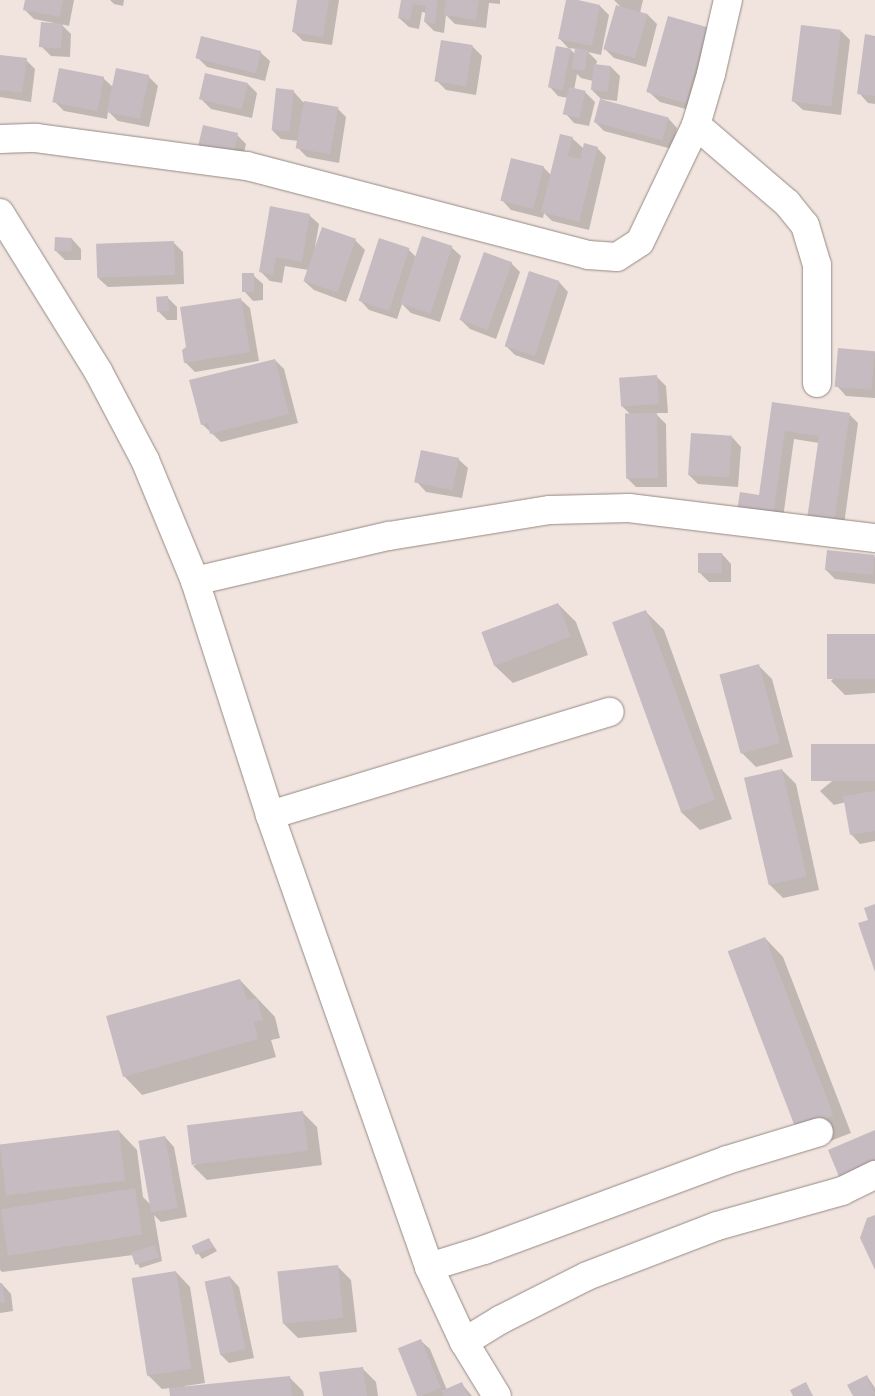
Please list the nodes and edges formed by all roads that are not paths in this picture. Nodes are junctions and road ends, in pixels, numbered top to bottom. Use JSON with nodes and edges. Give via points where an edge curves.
{"nodes":[{"id":1,"x":728,"y":0,"type":"edge"},
{"id":2,"x":696,"y":125,"type":"junction"},
{"id":3,"x":0,"y":139,"type":"edge"},
{"id":4,"x":0,"y":213,"type":"edge"},
{"id":5,"x":817,"y":383,"type":"dead end"},
{"id":6,"x":875,"y":538,"type":"edge"},
{"id":7,"x":195,"y":581,"type":"junction"},
{"id":8,"x":610,"y":712,"type":"dead end"},
{"id":9,"x":270,"y":815,"type":"junction"},
{"id":10,"x":819,"y":1132,"type":"dead end"},
{"id":11,"x":875,"y":1175,"type":"edge"},
{"id":12,"x":429,"y":1266,"type":"junction"},
{"id":13,"x":464,"y":1342,"type":"junction"},
{"id":14,"x":497,"y":1396,"type":"edge"}],
"edges":[{"from":1,"to":2,"type":"street"},
{"from":2,"to":3,"type":"street","via":[[640,242],[617,257],[588,255],[247,166],[36,138]]},
{"from":2,"to":5,"type":"street","via":[[787,203],[805,225],[817,265]]},
{"from":4,"to":7,"type":"street","via":[[98,371],[145,460]]},
{"from":6,"to":7,"type":"street","via":[[629,508],[550,510],[389,536]]},
{"from":7,"to":9,"type":"street"},
{"from":8,"to":9,"type":"street"},
{"from":9,"to":12,"type":"street"},
{"from":10,"to":12,"type":"street","via":[[727,1160],[484,1250]]},
{"from":11,"to":13,"type":"street","via":[[842,1191],[717,1226],[588,1276],[500,1320]]},
{"from":12,"to":13,"type":"street"},
{"from":13,"to":14,"type":"street"}]}
